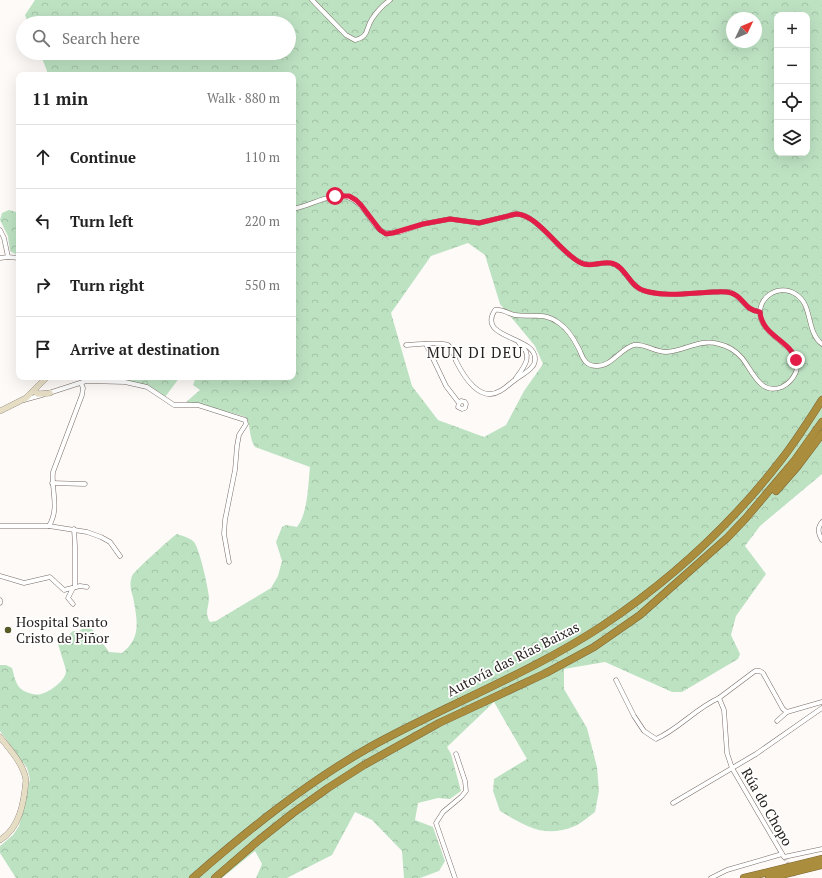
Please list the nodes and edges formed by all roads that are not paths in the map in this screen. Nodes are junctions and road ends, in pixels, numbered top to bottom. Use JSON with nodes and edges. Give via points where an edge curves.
{"nodes":[{"id":1,"x":312,"y":0,"type":"edge"},
{"id":2,"x":390,"y":0,"type":"edge"},
{"id":3,"x":296,"y":208,"type":"edge"},
{"id":4,"x":0,"y":230,"type":"edge"},
{"id":5,"x":8,"y":257,"type":"junction"},
{"id":6,"x":0,"y":258,"type":"edge"},
{"id":7,"x":16,"y":258,"type":"edge"},
{"id":8,"x":760,"y":312,"type":"junction"},
{"id":9,"x":512,"y":338,"type":"junction"},
{"id":10,"x":426,"y":344,"type":"junction"},
{"id":11,"x":434,"y":344,"type":"junction"},
{"id":12,"x":822,"y":344,"type":"edge"},
{"id":13,"x":406,"y":345,"type":"dead end"},
{"id":14,"x":431,"y":355,"type":"junction"},
{"id":15,"x":535,"y":356,"type":"junction"},
{"id":16,"x":527,"y":357,"type":"junction"},
{"id":17,"x":516,"y":379,"type":"junction"},
{"id":18,"x":44,"y":380,"type":"edge"},
{"id":19,"x":81,"y":383,"type":"junction"},
{"id":20,"x":34,"y":391,"type":"junction"},
{"id":21,"x":50,"y":393,"type":"junction"},
{"id":22,"x":23,"y":400,"type":"junction"},
{"id":23,"x":822,"y":400,"type":"edge"},
{"id":24,"x":459,"y":403,"type":"dead end"},
{"id":25,"x":0,"y":411,"type":"edge"},
{"id":26,"x":822,"y":422,"type":"edge"},
{"id":27,"x":822,"y":434,"type":"edge"},
{"id":28,"x":52,"y":483,"type":"junction"},
{"id":29,"x":84,"y":484,"type":"dead end"},
{"id":30,"x":822,"y":522,"type":"edge"},
{"id":31,"x":0,"y":526,"type":"edge"},
{"id":32,"x":49,"y":526,"type":"junction"},
{"id":33,"x":74,"y":529,"type":"junction"},
{"id":34,"x":727,"y":538,"type":"junction"},
{"id":35,"x":822,"y":540,"type":"edge"},
{"id":36,"x":120,"y":556,"type":"dead end"},
{"id":37,"x":229,"y":562,"type":"dead end"},
{"id":38,"x":0,"y":576,"type":"edge"},
{"id":39,"x":87,"y":587,"type":"dead end"},
{"id":40,"x":74,"y":588,"type":"junction"},
{"id":41,"x":0,"y":600,"type":"edge"},
{"id":42,"x":0,"y":603,"type":"edge"},
{"id":43,"x":73,"y":604,"type":"dead end"},
{"id":44,"x":616,"y":680,"type":"dead end"},
{"id":45,"x":719,"y":698,"type":"junction"},
{"id":46,"x":822,"y":702,"type":"edge"},
{"id":47,"x":822,"y":708,"type":"edge"},
{"id":48,"x":787,"y":712,"type":"junction"},
{"id":49,"x":777,"y":721,"type":"dead end"},
{"id":50,"x":0,"y":737,"type":"edge"},
{"id":51,"x":456,"y":754,"type":"dead end"},
{"id":52,"x":732,"y":768,"type":"junction"},
{"id":53,"x":673,"y":803,"type":"dead end"},
{"id":54,"x":0,"y":840,"type":"edge"},
{"id":55,"x":822,"y":849,"type":"edge"},
{"id":56,"x":783,"y":856,"type":"junction"},
{"id":57,"x":822,"y":859,"type":"edge"},
{"id":58,"x":822,"y":865,"type":"edge"},
{"id":59,"x":193,"y":878,"type":"edge"},
{"id":60,"x":215,"y":878,"type":"edge"},
{"id":61,"x":455,"y":878,"type":"edge"},
{"id":62,"x":711,"y":878,"type":"edge"},
{"id":63,"x":744,"y":878,"type":"edge"},
{"id":64,"x":769,"y":878,"type":"edge"}],
"edges":[{"from":1,"to":2,"type":"street","via":[[346,35],[355,40],[363,38],[371,20]]},
{"from":3,"to":8,"type":"street","via":[[335,196],[349,196],[361,205],[386,234],[450,219],[479,223],[521,214],[532,220],[580,263],[616,265],[634,286],[642,290],[674,294],[730,292],[749,309]]},
{"from":4,"to":5,"type":"street"},
{"from":5,"to":6,"type":"street"},
{"from":5,"to":7,"type":"street"},
{"from":8,"to":9,"type":"street","via":[[764,325],[789,349],[796,360],[793,379],[779,388],[771,388],[760,383],[738,354],[723,345],[711,342],[665,352],[635,345],[602,365],[591,365],[584,360],[570,334],[558,322],[543,316],[515,315],[495,310],[492,316],[494,327]]},
{"from":8,"to":12,"type":"street","via":[[763,301],[770,293],[781,290],[794,293],[803,301],[814,336]]},
{"from":9,"to":15,"type":"street","via":[[529,346]]},
{"from":9,"to":16,"type":"street","via":[[523,347]]},
{"from":10,"to":11,"type":"street"},
{"from":10,"to":13,"type":"street"},
{"from":10,"to":14,"type":"street"},
{"from":11,"to":14,"type":"street"},
{"from":11,"to":17,"type":"street","via":[[445,344],[450,347],[464,375],[482,393],[497,392]]},
{"from":14,"to":24,"type":"street","via":[[446,386]]},
{"from":15,"to":16,"type":"street"},
{"from":15,"to":17,"type":"street","via":[[533,366]]},
{"from":16,"to":17,"type":"street","via":[[526,364]]},
{"from":18,"to":20,"type":"street"},
{"from":19,"to":21,"type":"street"},
{"from":19,"to":28,"type":"street","via":[[82,395],[53,471]]},
{"from":19,"to":37,"type":"street","via":[[91,380],[136,384],[150,389],[174,405],[198,405],[247,422],[237,446],[225,520],[224,534]]},
{"from":20,"to":21,"type":"street","via":[[38,394]]},
{"from":20,"to":22,"type":"street"},
{"from":21,"to":22,"type":"street"},
{"from":22,"to":25,"type":"street"},
{"from":23,"to":59,"type":"highway","name":"Autovía das Rías Baixas","via":[[782,458],[734,516],[694,555],[649,592],[568,647],[421,720],[335,768],[270,814]]},
{"from":26,"to":34,"type":"highway","name":"Autovía das Rías Baixas","via":[[795,460]]},
{"from":27,"to":34,"type":"highway","via":[[797,467],[748,521]]},
{"from":28,"to":29,"type":"street"},
{"from":28,"to":32,"type":"street","via":[[55,498],[53,517]]},
{"from":30,"to":35,"type":"street","via":[[818,531]]},
{"from":31,"to":32,"type":"street"},
{"from":32,"to":33,"type":"street"},
{"from":33,"to":36,"type":"street","via":[[106,539]]},
{"from":33,"to":40,"type":"street"},
{"from":34,"to":60,"type":"highway","name":"Autovía das Rías Baixas","via":[[640,615],[594,647],[546,673],[439,723],[364,764],[293,813]]},
{"from":38,"to":40,"type":"street","via":[[24,584],[50,577],[62,589]]},
{"from":39,"to":40,"type":"street"},
{"from":40,"to":43,"type":"street","via":[[68,598]]},
{"from":41,"to":42,"type":"street"},
{"from":44,"to":45,"type":"street","via":[[644,731],[656,739],[666,735]]},
{"from":45,"to":48,"type":"street","via":[[755,671],[760,671]]},
{"from":45,"to":52,"type":"street","name":"Rúa do Chopo","via":[[724,710],[727,753]]},
{"from":46,"to":48,"type":"street"},
{"from":47,"to":52,"type":"street"},
{"from":48,"to":49,"type":"street"},
{"from":50,"to":54,"type":"street","via":[[22,765],[26,780],[18,820],[9,833]]},
{"from":51,"to":61,"type":"street","via":[[466,790],[443,812],[436,823]]},
{"from":52,"to":53,"type":"street"},
{"from":52,"to":56,"type":"street","name":"Rúa do Chopo"},
{"from":55,"to":56,"type":"street"},
{"from":56,"to":62,"type":"street","via":[[727,870]]},
{"from":57,"to":63,"type":"highway"},
{"from":58,"to":64,"type":"highway"}]}
